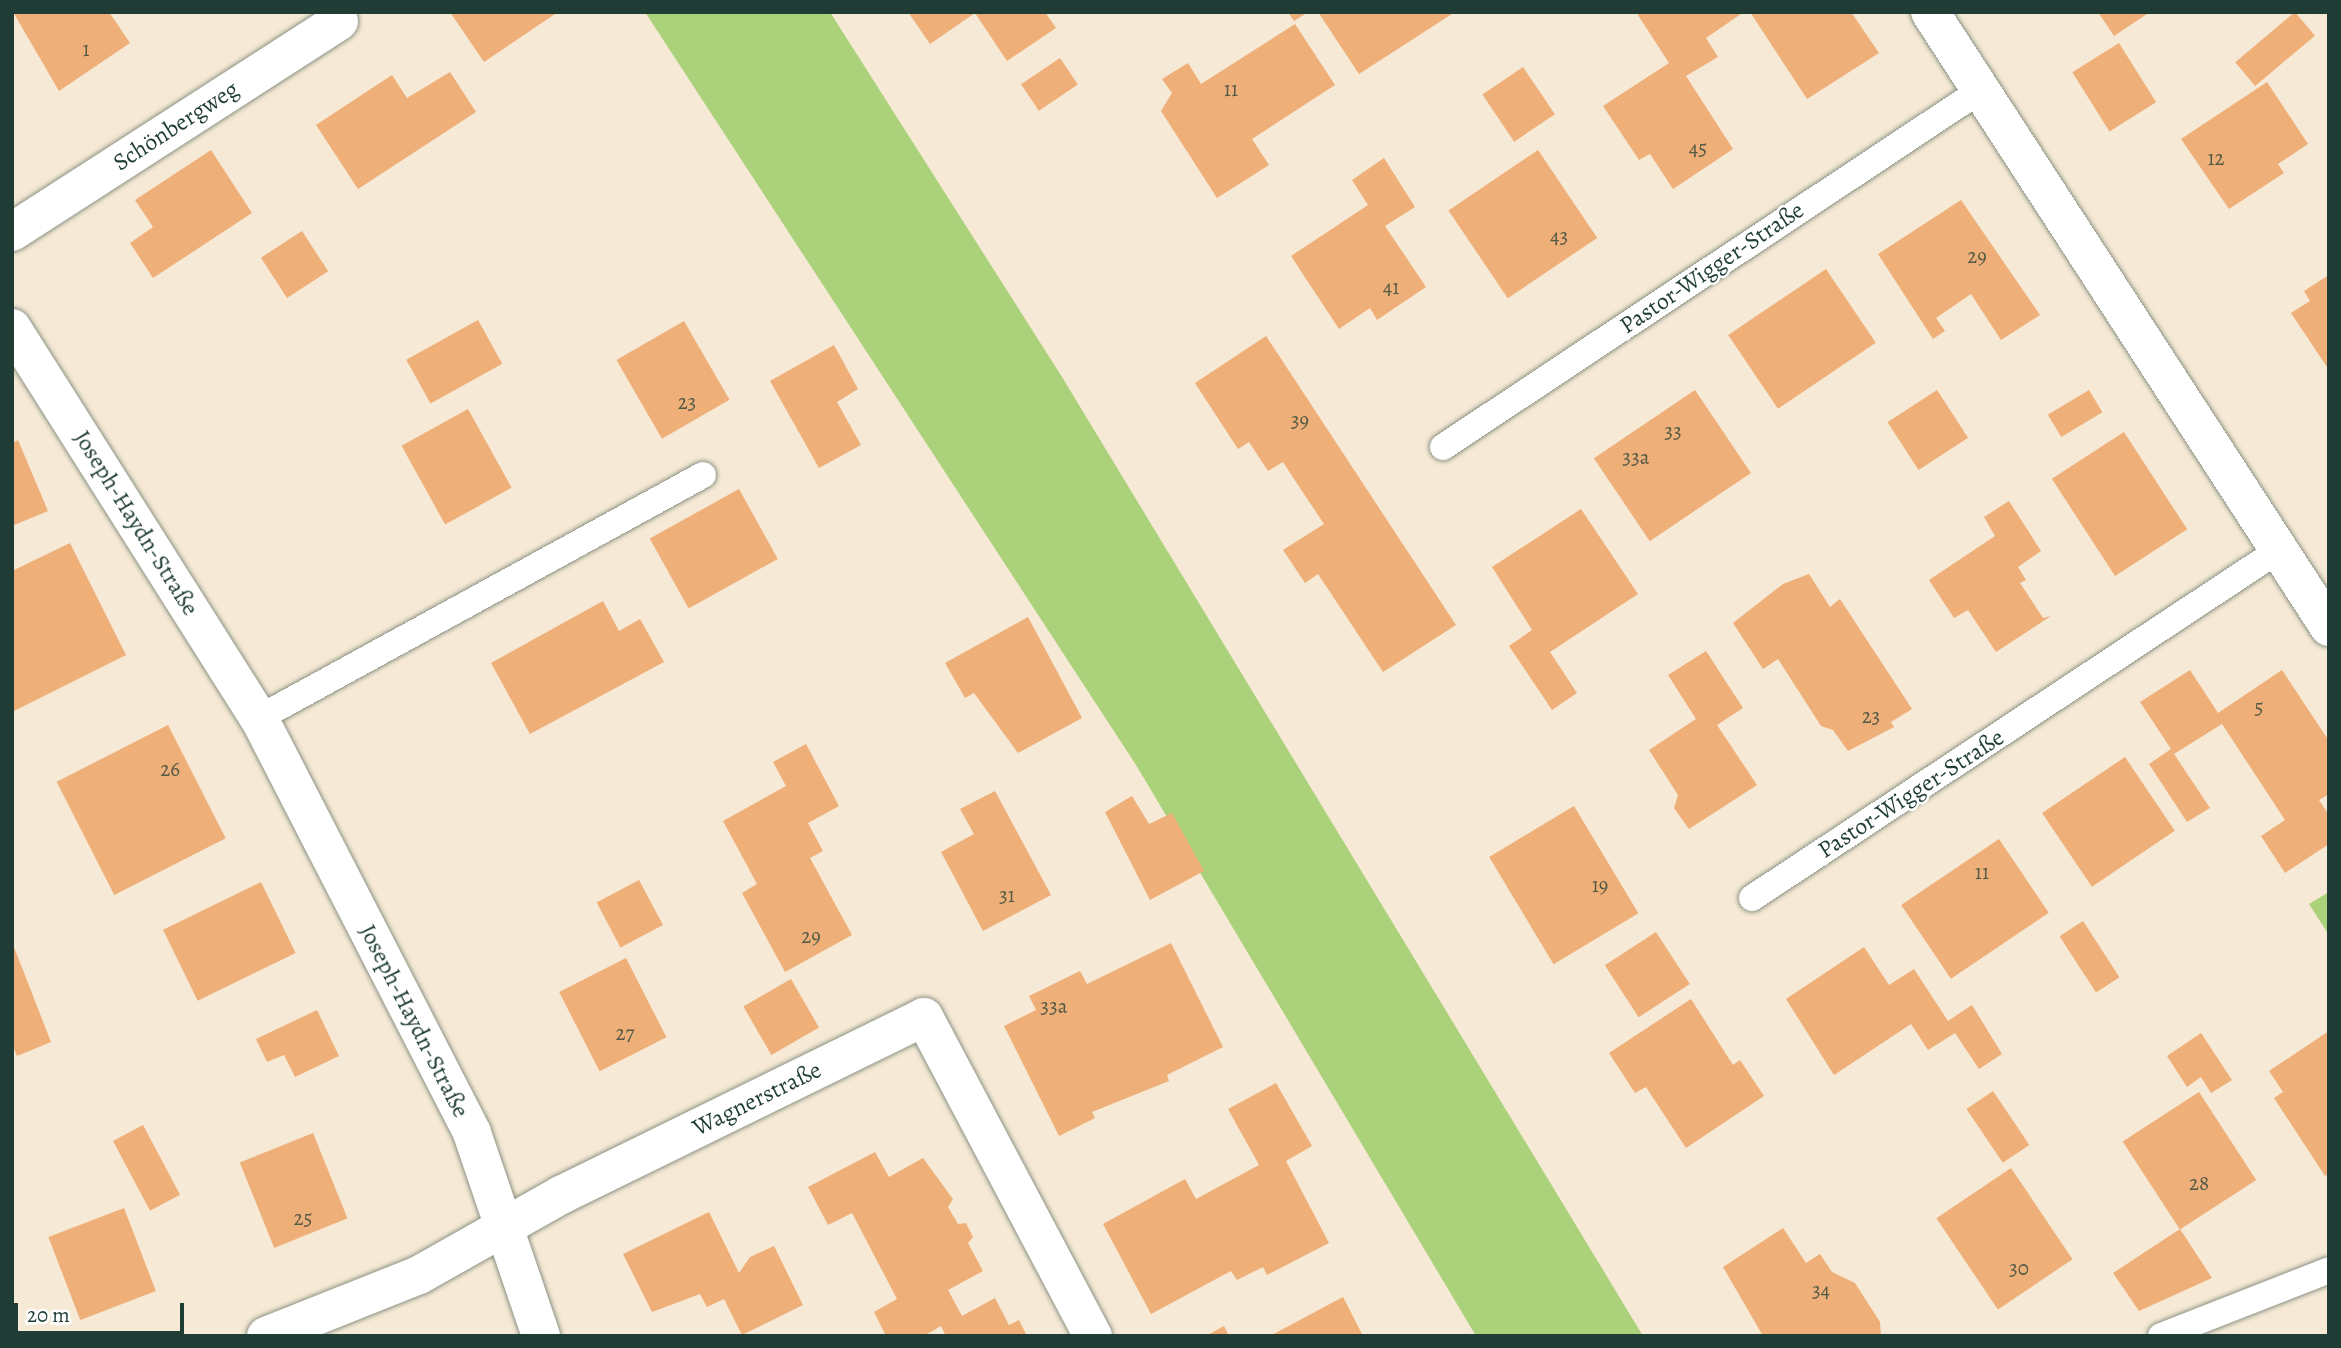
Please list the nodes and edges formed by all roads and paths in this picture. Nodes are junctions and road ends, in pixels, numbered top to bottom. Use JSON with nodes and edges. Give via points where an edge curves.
{"nodes":[{"id":1,"x":1930,"y":12,"type":"edge"},
{"id":2,"x":339,"y":21,"type":"dead end"},
{"id":3,"x":1981,"y":90,"type":"junction"},
{"id":4,"x":12,"y":232,"type":"edge"},
{"id":5,"x":12,"y":328,"type":"edge"},
{"id":6,"x":1443,"y":447,"type":"dead end"},
{"id":7,"x":702,"y":475,"type":"dead end"},
{"id":8,"x":2279,"y":551,"type":"junction"},
{"id":9,"x":2329,"y":626,"type":"edge"},
{"id":10,"x":259,"y":718,"type":"junction"},
{"id":11,"x":1752,"y":898,"type":"dead end"},
{"id":12,"x":501,"y":1233,"type":"junction"},
{"id":13,"x":2329,"y":1270,"type":"edge"},
{"id":14,"x":266,"y":1336,"type":"edge"},
{"id":15,"x":541,"y":1336,"type":"edge"},
{"id":16,"x":1093,"y":1336,"type":"edge"},
{"id":17,"x":2161,"y":1336,"type":"edge"}],
"edges":[{"from":1,"to":3,"type":"street"},
{"from":2,"to":4,"type":"street","name":"Schönbergweg"},
{"from":3,"to":6,"type":"lane","name":"Pastor-Wigger-Straße"},
{"from":3,"to":8,"type":"street"},
{"from":5,"to":10,"type":"street","name":"Joseph-Haydn-Straße"},
{"from":7,"to":10,"type":"lane"},
{"from":8,"to":9,"type":"street"},
{"from":8,"to":11,"type":"lane","name":"Pastor-Wigger-Straße"},
{"from":10,"to":12,"type":"street","name":"Joseph-Haydn-Straße","via":[[472,1133]]},
{"from":12,"to":14,"type":"street","name":"Wagnerstraße","via":[[419,1275]]},
{"from":12,"to":15,"type":"street","name":"Joseph-Haydn-Straße"},
{"from":12,"to":16,"type":"street","name":"Wagnerstraße","via":[[561,1195],[924,1017]]},
{"from":13,"to":17,"type":"lane"}]}
